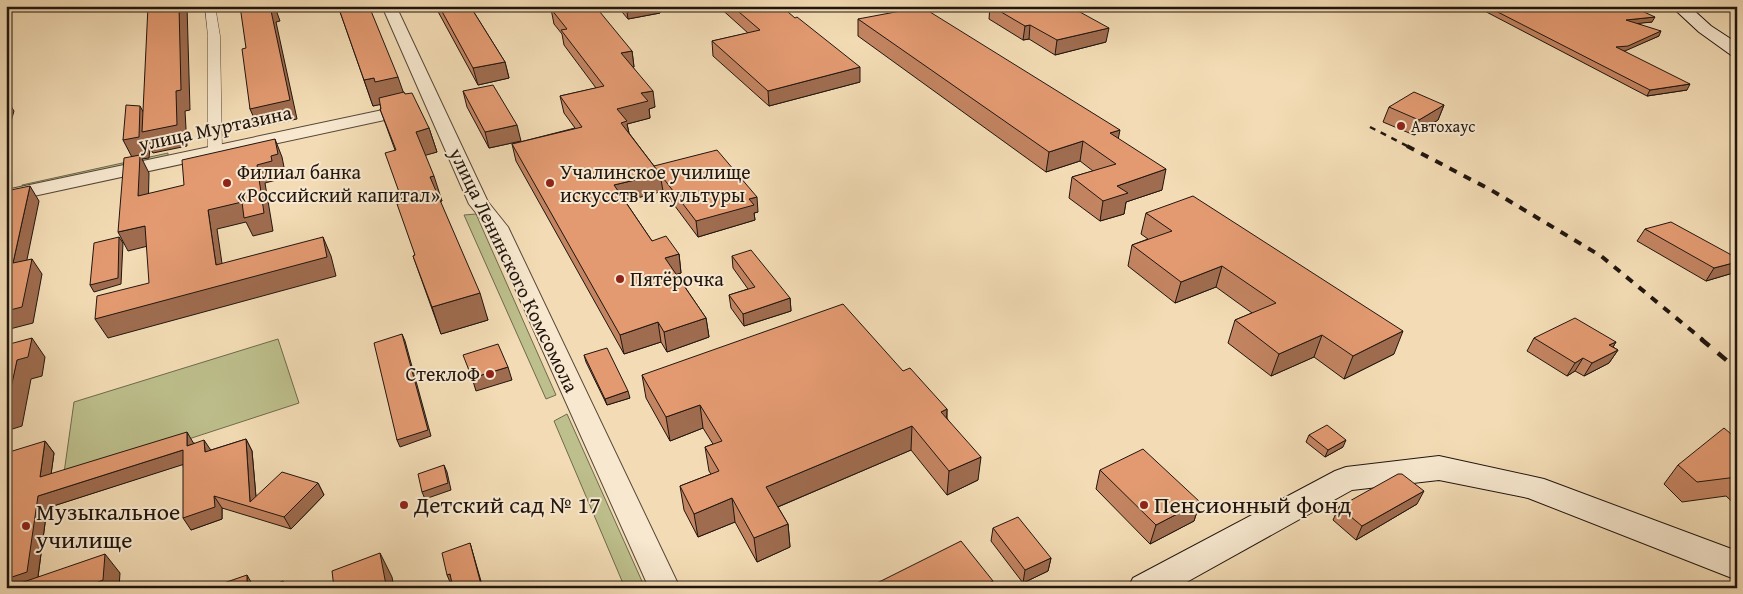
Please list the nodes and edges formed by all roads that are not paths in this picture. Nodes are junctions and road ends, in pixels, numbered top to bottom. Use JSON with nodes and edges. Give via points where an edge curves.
{"nodes":[{"id":1,"x":210,"y":6,"type":"edge"},
{"id":2,"x":389,"y":6,"type":"edge"},
{"id":3,"x":1679,"y":6,"type":"edge"},
{"id":4,"x":1737,"y":51,"type":"edge"},
{"id":5,"x":434,"y":104,"type":"junction"},
{"id":6,"x":215,"y":151,"type":"junction"},
{"id":7,"x":6,"y":196,"type":"edge"},
{"id":8,"x":1737,"y":566,"type":"edge"},
{"id":9,"x":665,"y":588,"type":"edge"},
{"id":10,"x":1145,"y":588,"type":"edge"}],
"edges":[{"from":1,"to":6,"type":"street","via":[[214,36]]},
{"from":2,"to":5,"type":"street","name":"улица Ленинского Комсомола"},
{"from":3,"to":4,"type":"main road"},
{"from":5,"to":6,"type":"street","name":"улица Муртазина"},
{"from":5,"to":9,"type":"street","name":"улица Ленинского Комсомола","via":[[480,204],[498,227]]},
{"from":6,"to":7,"type":"street","name":"улица Муртазина"},
{"from":8,"to":10,"type":"main road","via":[[1534,487],[1440,468],[1346,479]]}]}
